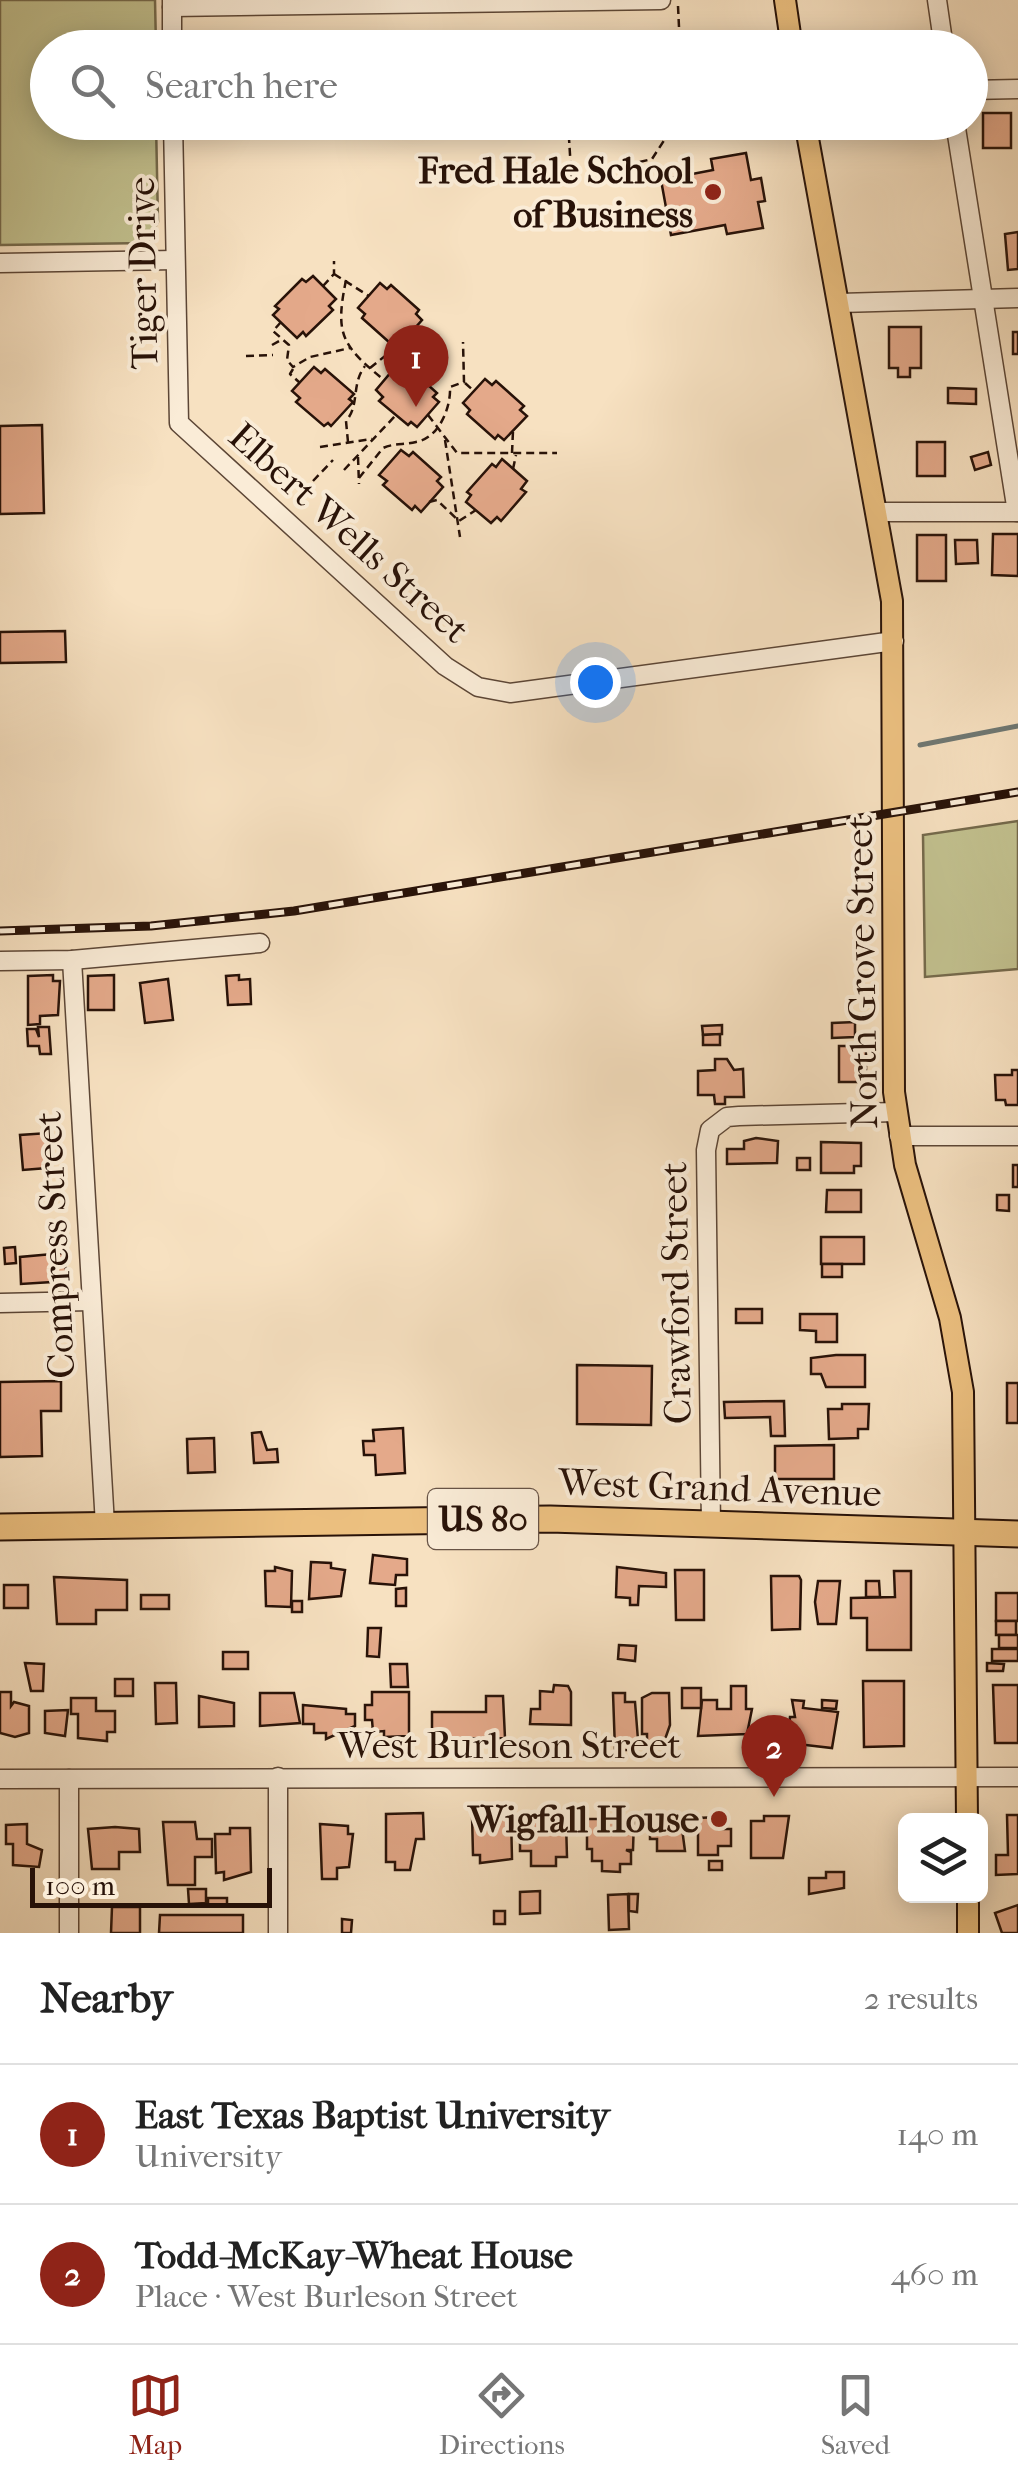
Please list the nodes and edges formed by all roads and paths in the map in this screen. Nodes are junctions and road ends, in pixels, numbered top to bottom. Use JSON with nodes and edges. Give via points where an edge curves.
{"nodes":[{"id":1,"x":661,"y":0,"type":"edge"},
{"id":2,"x":678,"y":0,"type":"edge"},
{"id":3,"x":785,"y":0,"type":"edge"},
{"id":4,"x":937,"y":0,"type":"edge"},
{"id":5,"x":172,"y":4,"type":"edge"},
{"id":6,"x":172,"y":30,"type":"edge"},
{"id":7,"x":679,"y":30,"type":"edge"},
{"id":8,"x":789,"y":30,"type":"edge"},
{"id":9,"x":941,"y":30,"type":"edge"},
{"id":10,"x":1018,"y":89,"type":"edge"},
{"id":11,"x":988,"y":90,"type":"edge"},
{"id":12,"x":173,"y":140,"type":"edge"},
{"id":13,"x":569,"y":140,"type":"edge"},
{"id":14,"x":664,"y":140,"type":"edge"},
{"id":15,"x":808,"y":140,"type":"edge"},
{"id":16,"x":958,"y":140,"type":"edge"},
{"id":17,"x":627,"y":165,"type":"dead end"},
{"id":18,"x":572,"y":187,"type":"dead end"},
{"id":19,"x":175,"y":260,"type":"junction"},
{"id":20,"x":334,"y":261,"type":"dead end"},
{"id":21,"x":0,"y":263,"type":"edge"},
{"id":22,"x":334,"y":274,"type":"junction"},
{"id":23,"x":346,"y":280,"type":"junction"},
{"id":24,"x":323,"y":286,"type":"dead end"},
{"id":25,"x":369,"y":296,"type":"dead end"},
{"id":26,"x":1018,"y":298,"type":"edge"},
{"id":27,"x":984,"y":299,"type":"junction"},
{"id":28,"x":840,"y":303,"type":"junction"},
{"id":29,"x":281,"y":322,"type":"dead end"},
{"id":30,"x":409,"y":334,"type":"dead end"},
{"id":31,"x":283,"y":339,"type":"junction"},
{"id":32,"x":463,"y":342,"type":"dead end"},
{"id":33,"x":272,"y":344,"type":"dead end"},
{"id":34,"x":428,"y":347,"type":"dead end"},
{"id":35,"x":350,"y":348,"type":"junction"},
{"id":36,"x":408,"y":350,"type":"junction"},
{"id":37,"x":273,"y":355,"type":"dead end"},
{"id":38,"x":246,"y":356,"type":"dead end"},
{"id":39,"x":428,"y":357,"type":"dead end"},
{"id":40,"x":368,"y":367,"type":"junction"},
{"id":41,"x":294,"y":368,"type":"junction"},
{"id":42,"x":413,"y":372,"type":"dead end"},
{"id":43,"x":384,"y":380,"type":"dead end"},
{"id":44,"x":300,"y":382,"type":"dead end"},
{"id":45,"x":464,"y":382,"type":"junction"},
{"id":46,"x":474,"y":391,"type":"dead end"},
{"id":47,"x":396,"y":415,"type":"dead end"},
{"id":48,"x":428,"y":415,"type":"dead end"},
{"id":49,"x":340,"y":416,"type":"dead end"},
{"id":50,"x":179,"y":422,"type":"joint"},
{"id":51,"x":346,"y":422,"type":"junction"},
{"id":52,"x":436,"y":428,"type":"junction"},
{"id":53,"x":513,"y":431,"type":"dead end"},
{"id":54,"x":373,"y":439,"type":"junction"},
{"id":55,"x":445,"y":439,"type":"junction"},
{"id":56,"x":348,"y":442,"type":"junction"},
{"id":57,"x":320,"y":447,"type":"dead end"},
{"id":58,"x":514,"y":453,"type":"junction"},
{"id":59,"x":558,"y":453,"type":"dead end"},
{"id":60,"x":358,"y":456,"type":"junction"},
{"id":61,"x":334,"y":460,"type":"dead end"},
{"id":62,"x":513,"y":469,"type":"dead end"},
{"id":63,"x":344,"y":470,"type":"dead end"},
{"id":64,"x":358,"y":478,"type":"junction"},
{"id":65,"x":313,"y":481,"type":"dead end"},
{"id":66,"x":359,"y":484,"type":"dead end"},
{"id":67,"x":454,"y":498,"type":"junction"},
{"id":68,"x":429,"y":502,"type":"dead end"},
{"id":69,"x":447,"y":509,"type":"junction"},
{"id":70,"x":476,"y":510,"type":"dead end"},
{"id":71,"x":877,"y":512,"type":"junction"},
{"id":72,"x":1017,"y":512,"type":"edge"},
{"id":73,"x":459,"y":521,"type":"junction"},
{"id":74,"x":460,"y":537,"type":"dead end"},
{"id":75,"x":894,"y":641,"type":"junction"},
{"id":76,"x":260,"y":943,"type":"dead end"},
{"id":77,"x":72,"y":960,"type":"junction"},
{"id":78,"x":0,"y":961,"type":"edge"},
{"id":79,"x":896,"y":1112,"type":"junction"},
{"id":80,"x":899,"y":1136,"type":"junction"},
{"id":81,"x":1018,"y":1136,"type":"edge"},
{"id":82,"x":91,"y":1302,"type":"junction"},
{"id":83,"x":0,"y":1303,"type":"edge"},
{"id":84,"x":105,"y":1525,"type":"junction"},
{"id":85,"x":712,"y":1525,"type":"junction"},
{"id":86,"x":0,"y":1527,"type":"edge"},
{"id":87,"x":966,"y":1534,"type":"junction"},
{"id":88,"x":1018,"y":1534,"type":"edge"},
{"id":89,"x":967,"y":1777,"type":"junction"},
{"id":90,"x":1018,"y":1777,"type":"edge"},
{"id":91,"x":278,"y":1778,"type":"junction"},
{"id":92,"x":0,"y":1779,"type":"edge"},
{"id":93,"x":70,"y":1779,"type":"junction"},
{"id":94,"x":968,"y":1813,"type":"edge"},
{"id":95,"x":968,"y":1903,"type":"edge"},
{"id":96,"x":69,"y":1933,"type":"edge"},
{"id":97,"x":278,"y":1933,"type":"edge"},
{"id":98,"x":968,"y":1933,"type":"edge"}],
"edges":[{"from":1,"to":5,"type":"street"},
{"from":2,"to":7,"type":"path"},
{"from":3,"to":8,"type":"main road"},
{"from":4,"to":9,"type":"street"},
{"from":5,"to":6,"type":"street"},
{"from":10,"to":11,"type":"street"},
{"from":12,"to":19,"type":"street","name":"Tiger Drive"},
{"from":13,"to":18,"type":"path"},
{"from":14,"to":17,"type":"path","via":[[652,159]]},
{"from":15,"to":28,"type":"main road","name":"North Grove Street"},
{"from":16,"to":27,"type":"street"},
{"from":19,"to":21,"type":"street"},
{"from":19,"to":50,"type":"street","name":"Tiger Drive"},
{"from":20,"to":22,"type":"path"},
{"from":22,"to":23,"type":"path"},
{"from":22,"to":24,"type":"path"},
{"from":23,"to":25,"type":"path"},
{"from":23,"to":35,"type":"path","via":[[338,326]]},
{"from":26,"to":27,"type":"street"},
{"from":27,"to":28,"type":"street"},
{"from":27,"to":72,"type":"street"},
{"from":28,"to":71,"type":"main road","name":"North Grove Street"},
{"from":29,"to":31,"type":"path","via":[[273,330]]},
{"from":30,"to":36,"type":"path"},
{"from":31,"to":33,"type":"path"},
{"from":31,"to":41,"type":"path"},
{"from":32,"to":45,"type":"path"},
{"from":34,"to":36,"type":"path"},
{"from":35,"to":40,"type":"path"},
{"from":35,"to":41,"type":"path"},
{"from":36,"to":40,"type":"path"},
{"from":37,"to":38,"type":"path"},
{"from":39,"to":42,"type":"path"},
{"from":40,"to":43,"type":"path"},
{"from":40,"to":51,"type":"path","via":[[358,375]]},
{"from":41,"to":44,"type":"path","via":[[290,374]]},
{"from":45,"to":46,"type":"path"},
{"from":45,"to":52,"type":"path","via":[[450,388]]},
{"from":47,"to":54,"type":"path"},
{"from":48,"to":52,"type":"path"},
{"from":49,"to":51,"type":"path"},
{"from":50,"to":75,"type":"street","name":"Elbert Wells Street","via":[[423,649],[488,690],[522,692]]},
{"from":51,"to":56,"type":"path"},
{"from":52,"to":55,"type":"path"},
{"from":52,"to":64,"type":"path","via":[[422,442],[382,448]]},
{"from":53,"to":58,"type":"path"},
{"from":54,"to":56,"type":"path"},
{"from":54,"to":60,"type":"path"},
{"from":55,"to":58,"type":"path","via":[[457,453]]},
{"from":55,"to":67,"type":"path"},
{"from":56,"to":57,"type":"path"},
{"from":58,"to":59,"type":"path"},
{"from":58,"to":62,"type":"path"},
{"from":60,"to":63,"type":"path"},
{"from":60,"to":64,"type":"path"},
{"from":61,"to":65,"type":"path"},
{"from":64,"to":66,"type":"path"},
{"from":67,"to":69,"type":"path"},
{"from":67,"to":73,"type":"path"},
{"from":68,"to":69,"type":"path"},
{"from":69,"to":73,"type":"path"},
{"from":70,"to":73,"type":"path"},
{"from":71,"to":72,"type":"street"},
{"from":71,"to":75,"type":"main road","name":"North Grove Street"},
{"from":73,"to":74,"type":"path"},
{"from":75,"to":79,"type":"main road","name":"North Grove Street"},
{"from":76,"to":77,"type":"street"},
{"from":77,"to":78,"type":"street"},
{"from":77,"to":82,"type":"street","name":"Compress Street"},
{"from":79,"to":80,"type":"main road","name":"North Grove Street"},
{"from":79,"to":85,"type":"street","name":"Crawford Street","via":[[739,1116],[716,1123],[706,1150]]},
{"from":80,"to":81,"type":"street"},
{"from":80,"to":87,"type":"main road","name":"North Grove Street","via":[[960,1367]]},
{"from":82,"to":83,"type":"street"},
{"from":82,"to":84,"type":"street","name":"Compress Street"},
{"from":84,"to":85,"type":"highway","name":"West Grand Avenue","number":"US 80","via":[[493,1519]]},
{"from":84,"to":86,"type":"highway","name":"West Grand Avenue","number":"US 80"},
{"from":85,"to":87,"type":"highway","name":"West Grand Avenue","number":"US 80"},
{"from":87,"to":88,"type":"highway","name":"West Grand Avenue","number":"US 80"},
{"from":87,"to":89,"type":"main road","name":"North Grove Street"},
{"from":89,"to":90,"type":"street","name":"West Burleson Street"},
{"from":89,"to":91,"type":"street","name":"West Burleson Street"},
{"from":89,"to":94,"type":"main road","name":"North Grove Street"},
{"from":91,"to":93,"type":"street","name":"West Burleson Street"},
{"from":91,"to":97,"type":"street"},
{"from":92,"to":93,"type":"street","name":"West Burleson Street"},
{"from":93,"to":96,"type":"street"},
{"from":95,"to":98,"type":"main road"}]}
